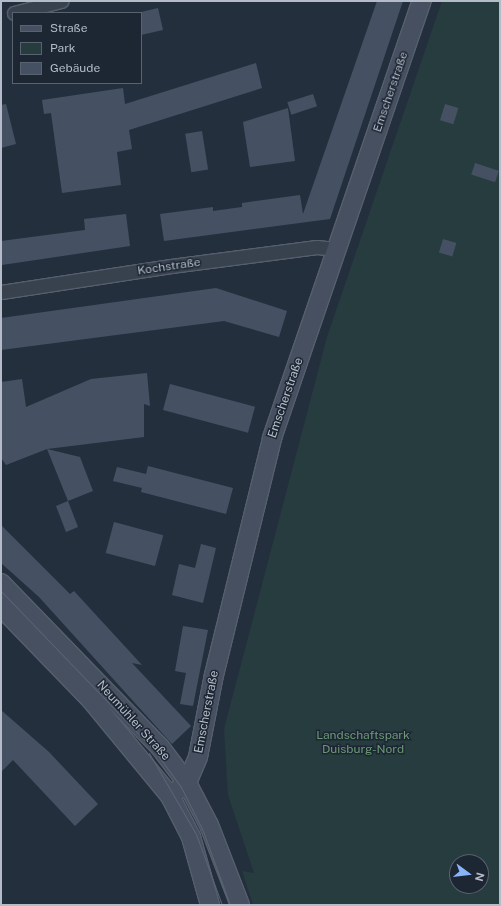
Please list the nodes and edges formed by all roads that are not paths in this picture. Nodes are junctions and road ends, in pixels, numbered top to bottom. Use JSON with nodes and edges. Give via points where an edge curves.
{"nodes":[{"id":1,"x":61,"y":1,"type":"edge"},
{"id":2,"x":422,"y":1,"type":"edge"},
{"id":3,"x":17,"y":12,"type":"edge"},
{"id":4,"x":12,"y":13,"type":"edge"},
{"id":5,"x":1,"y":16,"type":"edge"},
{"id":6,"x":337,"y":249,"type":"junction"},
{"id":7,"x":1,"y":292,"type":"edge"},
{"id":8,"x":1,"y":583,"type":"edge"},
{"id":9,"x":1,"y":607,"type":"edge"},
{"id":10,"x":187,"y":783,"type":"junction"},
{"id":11,"x":170,"y":796,"type":"junction"},
{"id":12,"x":210,"y":905,"type":"edge"},
{"id":13,"x":240,"y":905,"type":"edge"}],
"edges":[{"from":1,"to":3,"type":"street"},
{"from":2,"to":6,"type":"street","name":"Emscherstraße"},
{"from":4,"to":5,"type":"street"},
{"from":6,"to":7,"type":"street","name":"Kochstraße","via":[[317,247]]},
{"from":6,"to":10,"type":"street","name":"Emscherstraße","via":[[272,438],[214,675],[202,740]]},
{"from":8,"to":10,"type":"street","name":"Neumühler Straße","via":[[160,747]]},
{"from":9,"to":11,"type":"street","name":"Neumühler Straße","via":[[90,700]]},
{"from":10,"to":11,"type":"street"},
{"from":10,"to":13,"type":"street","name":"Neumühler Straße","via":[[210,825]]},
{"from":11,"to":12,"type":"street","name":"Neumühler Straße","via":[[191,837]]}]}
